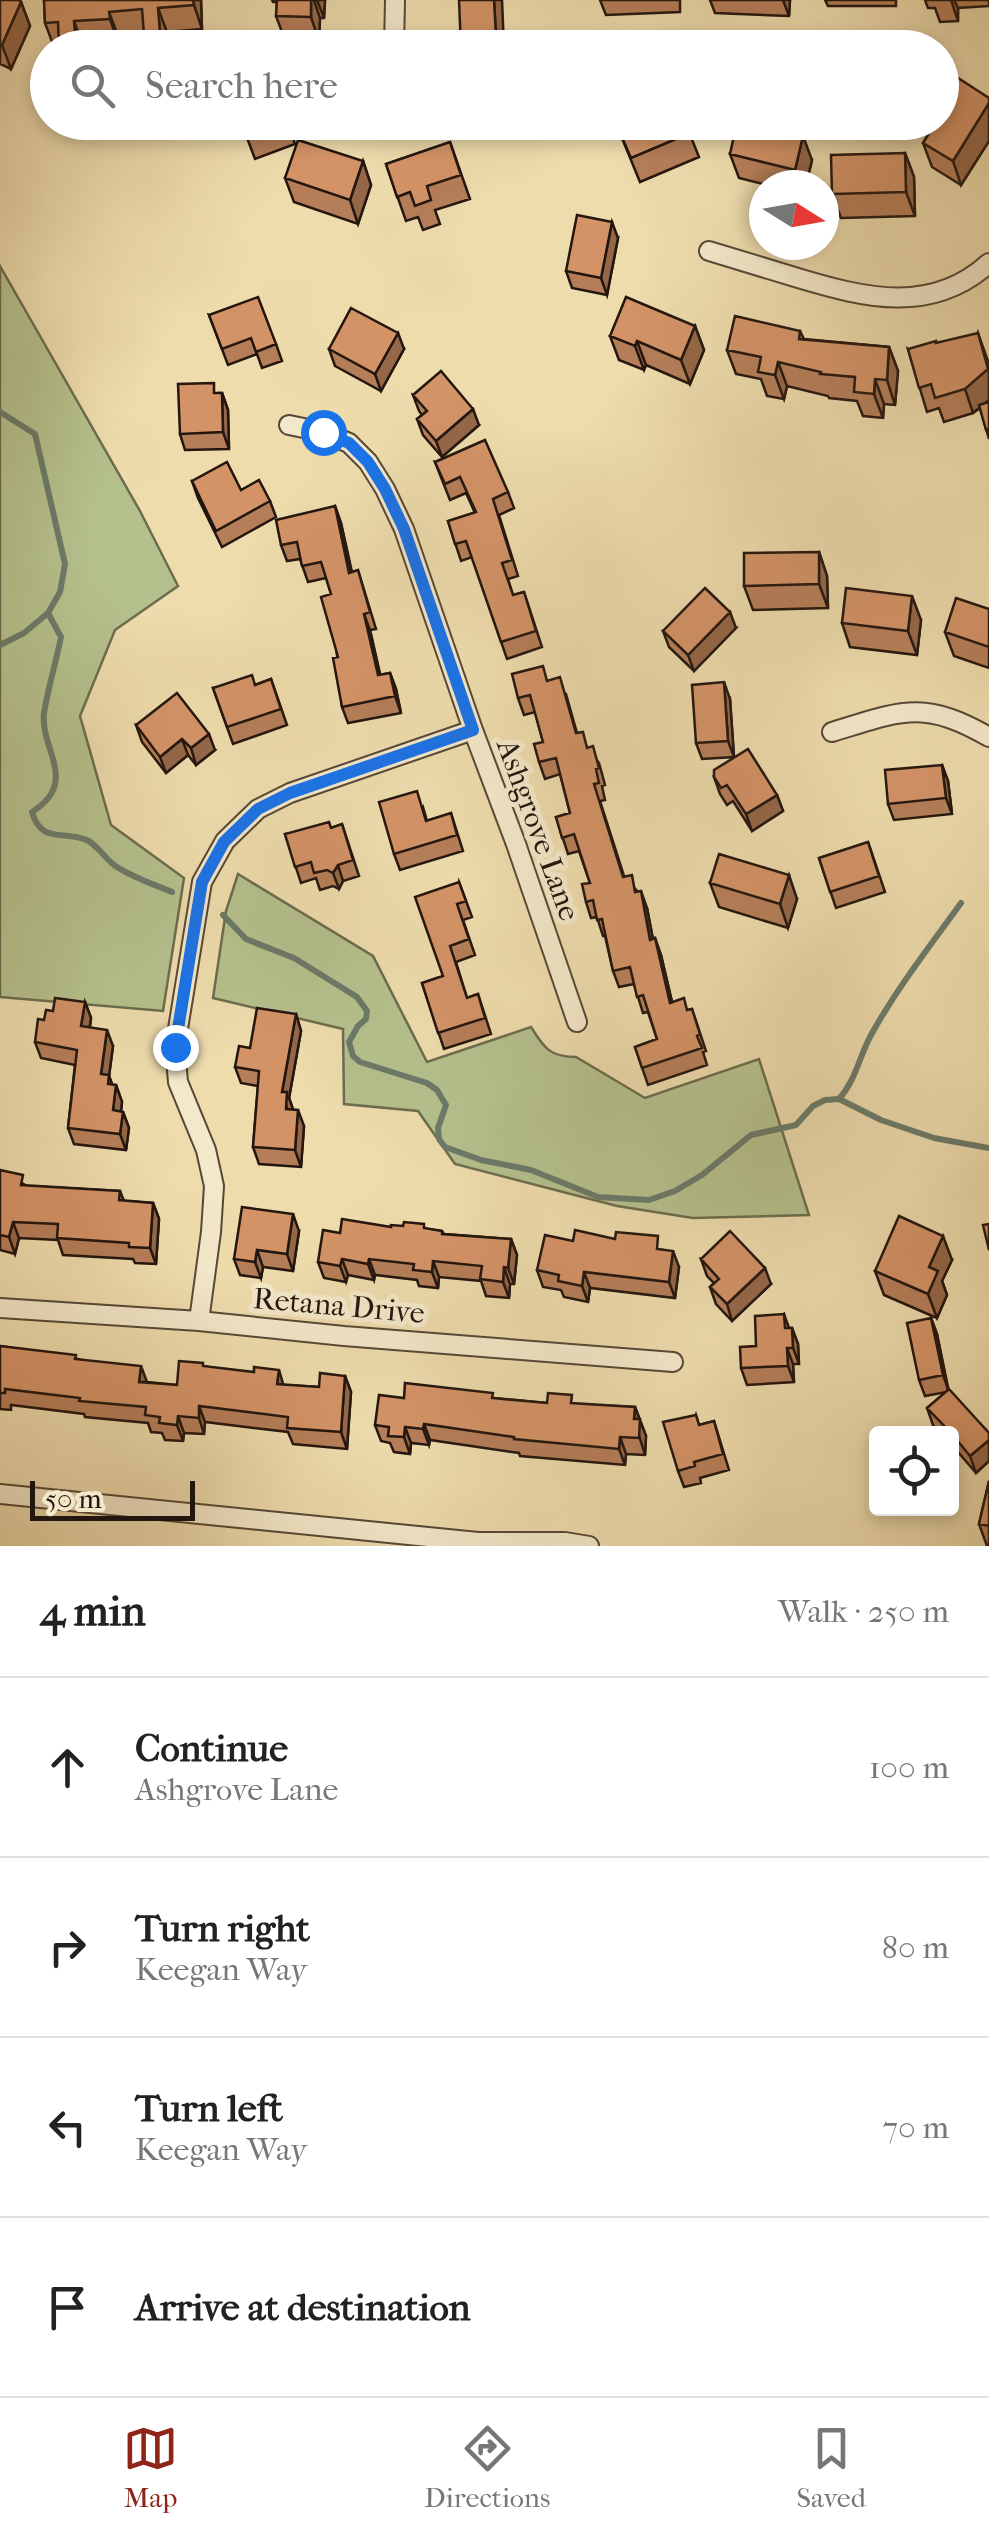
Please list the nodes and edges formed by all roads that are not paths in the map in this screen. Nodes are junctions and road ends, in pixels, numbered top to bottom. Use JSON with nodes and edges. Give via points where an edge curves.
{"nodes":[{"id":1,"x":395,"y":0,"type":"edge"},
{"id":2,"x":394,"y":30,"type":"edge"},
{"id":3,"x":709,"y":252,"type":"dead end"},
{"id":4,"x":989,"y":263,"type":"edge"},
{"id":5,"x":289,"y":424,"type":"dead end"},
{"id":6,"x":473,"y":730,"type":"junction"},
{"id":7,"x":832,"y":732,"type":"dead end"},
{"id":8,"x":989,"y":736,"type":"edge"},
{"id":9,"x":577,"y":1022,"type":"dead end"},
{"id":10,"x":0,"y":1308,"type":"edge"},
{"id":11,"x":199,"y":1321,"type":"junction"},
{"id":12,"x":673,"y":1362,"type":"dead end"},
{"id":13,"x":0,"y":1494,"type":"edge"},
{"id":14,"x":589,"y":1546,"type":"edge"}],
"edges":[{"from":1,"to":2,"type":"street"},
{"from":3,"to":4,"type":"street","via":[[835,289],[916,298],[958,286]]},
{"from":5,"to":6,"type":"street","name":"Ashgrove Lane","via":[[349,443],[385,489]]},
{"from":6,"to":9,"type":"street","name":"Ashgrove Lane"},
{"from":6,"to":11,"type":"street","via":[[258,809],[224,842],[202,882],[175,1047],[178,1082],[214,1186]]},
{"from":7,"to":8,"type":"street","via":[[916,711],[952,718]]},
{"from":10,"to":11,"type":"street","name":"Retana Drive"},
{"from":11,"to":12,"type":"street","name":"Retana Drive"},
{"from":13,"to":14,"type":"street","via":[[492,1543]]}]}
